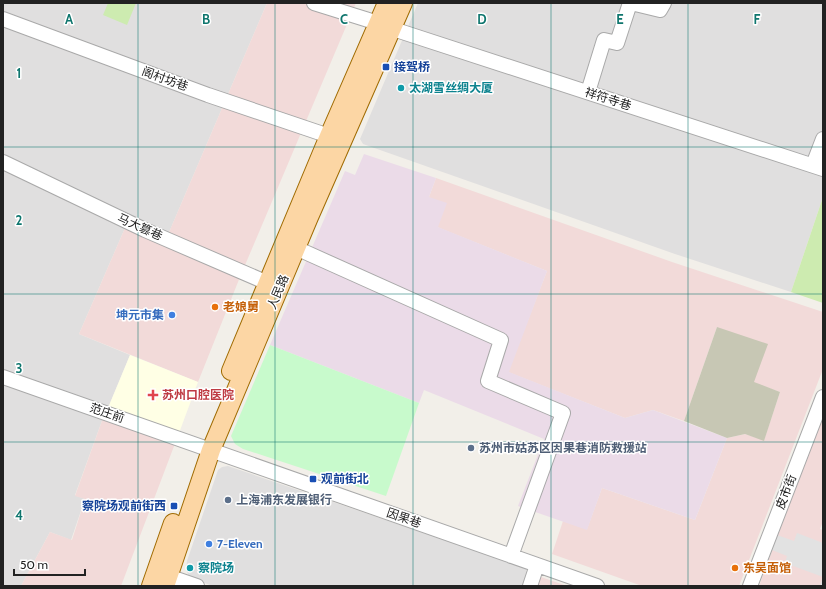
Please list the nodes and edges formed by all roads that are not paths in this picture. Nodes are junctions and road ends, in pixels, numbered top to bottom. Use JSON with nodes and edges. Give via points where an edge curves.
{"nodes":[{"id":1,"x":314,"y":3,"type":"edge"},
{"id":2,"x":387,"y":3,"type":"edge"},
{"id":3,"x":403,"y":3,"type":"edge"},
{"id":4,"x":631,"y":3,"type":"edge"},
{"id":5,"x":664,"y":3,"type":"edge"},
{"id":6,"x":3,"y":20,"type":"edge"},
{"id":7,"x":386,"y":26,"type":"junction"},
{"id":8,"x":588,"y":92,"type":"junction"},
{"id":9,"x":329,"y":136,"type":"junction"},
{"id":10,"x":823,"y":139,"type":"edge"},
{"id":11,"x":3,"y":162,"type":"edge"},
{"id":12,"x":818,"y":167,"type":"edge"},
{"id":13,"x":296,"y":248,"type":"junction"},
{"id":14,"x":274,"y":285,"type":"junction"},
{"id":15,"x":3,"y":377,"type":"edge"},
{"id":16,"x":823,"y":397,"type":"edge"},
{"id":17,"x":206,"y":448,"type":"junction"},
{"id":18,"x":511,"y":556,"type":"junction"},
{"id":19,"x":537,"y":565,"type":"junction"},
{"id":20,"x":167,"y":581,"type":"edge"},
{"id":21,"x":151,"y":586,"type":"edge"},
{"id":22,"x":197,"y":586,"type":"edge"},
{"id":23,"x":530,"y":586,"type":"edge"},
{"id":24,"x":597,"y":586,"type":"edge"},
{"id":25,"x":750,"y":586,"type":"edge"}],
"edges":[{"from":1,"to":7,"type":"street","name":"祥符寺巷"},
{"from":2,"to":7,"type":"main road","name":"人民路"},
{"from":3,"to":7,"type":"main road","name":"人民路"},
{"from":4,"to":5,"type":"street","via":[[660,10]]},
{"from":4,"to":8,"type":"street","via":[[617,43],[604,40]]},
{"from":6,"to":9,"type":"street","name":"阁村坊巷"},
{"from":7,"to":8,"type":"street","name":"祥符寺巷"},
{"from":7,"to":9,"type":"main road","name":"人民路"},
{"from":7,"to":13,"type":"main road","name":"人民路"},
{"from":8,"to":12,"type":"street","name":"祥符寺巷"},
{"from":9,"to":14,"type":"main road","name":"人民路"},
{"from":10,"to":12,"type":"street"},
{"from":11,"to":14,"type":"street","name":"马大篡巷","via":[[145,230]]},
{"from":13,"to":14,"type":"main road","name":"人民路"},
{"from":13,"to":18,"type":"street","via":[[502,340],[488,381],[563,413]]},
{"from":14,"to":17,"type":"main road","name":"人民路"},
{"from":15,"to":17,"type":"street","name":"范庄前"},
{"from":16,"to":25,"type":"street","name":"皮市街"},
{"from":17,"to":18,"type":"street","name":"因果巷"},
{"from":17,"to":20,"type":"main road","name":"人民路"},
{"from":17,"to":21,"type":"main road","name":"人民路"},
{"from":18,"to":19,"type":"street","name":"因果巷"},
{"from":19,"to":23,"type":"street"},
{"from":19,"to":24,"type":"street","name":"因果巷"},
{"from":20,"to":22,"type":"street"}]}
